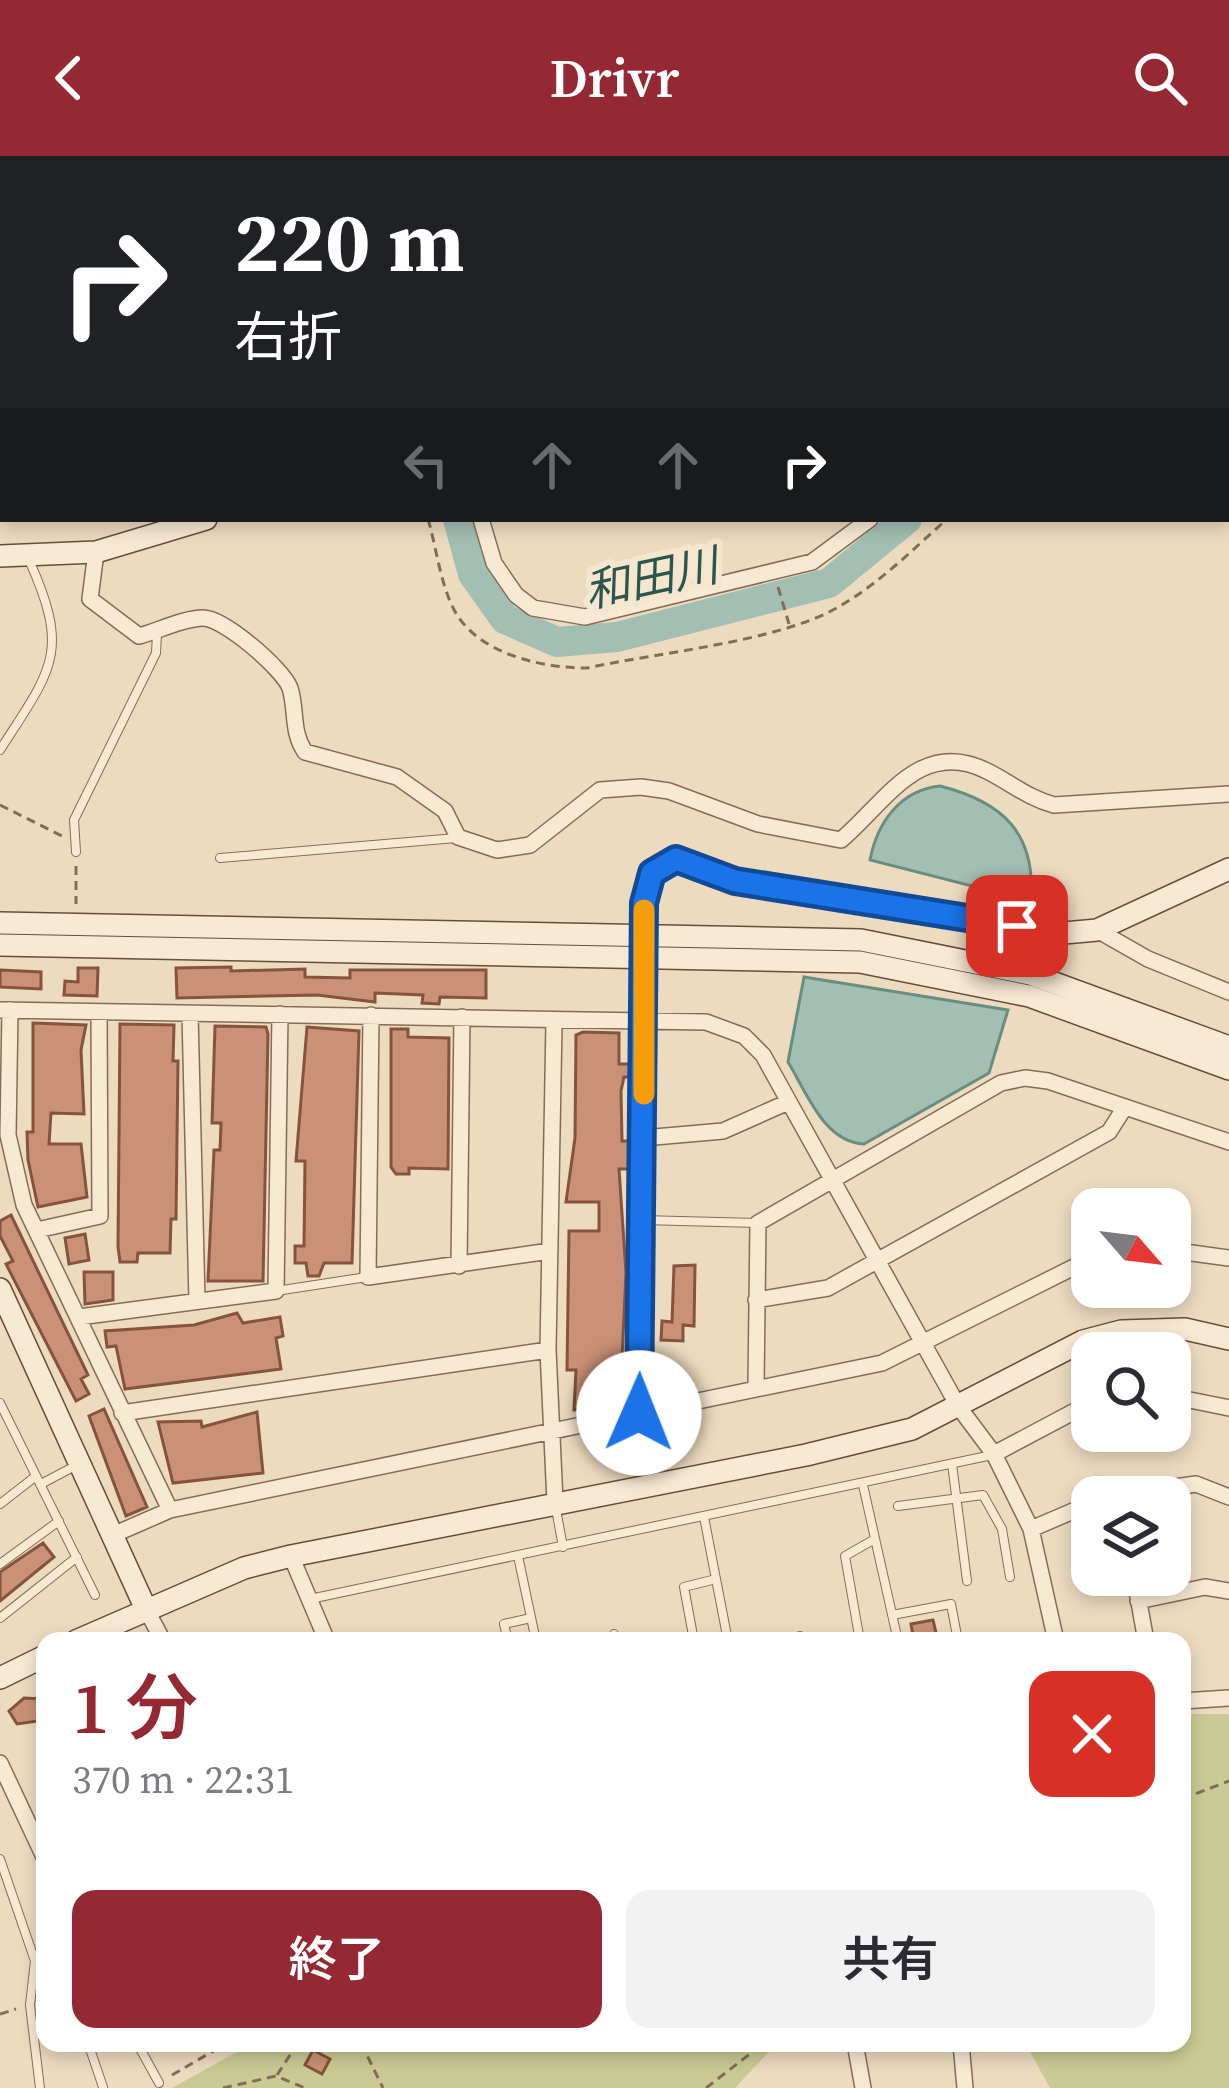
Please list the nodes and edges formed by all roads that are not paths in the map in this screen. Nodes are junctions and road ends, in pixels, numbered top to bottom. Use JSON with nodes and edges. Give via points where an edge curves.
{"nodes":[{"id":1,"x":196,"y":522,"type":"edge"},
{"id":2,"x":482,"y":522,"type":"edge"},
{"id":3,"x":866,"y":522,"type":"edge"},
{"id":4,"x":96,"y":552,"type":"junction"},
{"id":5,"x":0,"y":556,"type":"edge"},
{"id":6,"x":28,"y":559,"type":"junction"},
{"id":7,"x":157,"y":631,"type":"junction"},
{"id":8,"x":0,"y":750,"type":"edge"},
{"id":9,"x":1229,"y":794,"type":"edge"},
{"id":10,"x":458,"y":837,"type":"junction"},
{"id":11,"x":76,"y":852,"type":"road end"},
{"id":12,"x":220,"y":859,"type":"dead end"},
{"id":13,"x":1229,"y":869,"type":"edge"},
{"id":14,"x":0,"y":923,"type":"edge"},
{"id":15,"x":1097,"y":930,"type":"junction"},
{"id":16,"x":0,"y":944,"type":"edge"},
{"id":17,"x":646,"y":944,"type":"junction"},
{"id":18,"x":1229,"y":992,"type":"edge"},
{"id":19,"x":5,"y":1010,"type":"edge"},
{"id":20,"x":99,"y":1012,"type":"junction"},
{"id":21,"x":190,"y":1014,"type":"junction"},
{"id":22,"x":280,"y":1014,"type":"junction"},
{"id":23,"x":371,"y":1015,"type":"junction"},
{"id":24,"x":462,"y":1017,"type":"junction"},
{"id":25,"x":647,"y":1021,"type":"junction"},
{"id":26,"x":554,"y":1023,"type":"junction"},
{"id":27,"x":1229,"y":1047,"type":"edge"},
{"id":28,"x":1229,"y":1070,"type":"edge"},
{"id":29,"x":786,"y":1103,"type":"junction"},
{"id":30,"x":1125,"y":1107,"type":"junction"},
{"id":31,"x":643,"y":1138,"type":"junction"},
{"id":32,"x":1229,"y":1142,"type":"edge"},
{"id":33,"x":830,"y":1179,"type":"junction"},
{"id":34,"x":641,"y":1220,"type":"junction"},
{"id":35,"x":758,"y":1223,"type":"junction"},
{"id":36,"x":37,"y":1230,"type":"junction"},
{"id":37,"x":550,"y":1251,"type":"junction"},
{"id":38,"x":1191,"y":1253,"type":"edge"},
{"id":39,"x":1229,"y":1258,"type":"edge"},
{"id":40,"x":876,"y":1262,"type":"junction"},
{"id":41,"x":459,"y":1266,"type":"junction"},
{"id":42,"x":1071,"y":1269,"type":"edge"},
{"id":43,"x":368,"y":1276,"type":"junction"},
{"id":44,"x":276,"y":1291,"type":"junction"},
{"id":45,"x":197,"y":1300,"type":"junction"},
{"id":46,"x":756,"y":1300,"type":"junction"},
{"id":47,"x":3,"y":1305,"type":"edge"},
{"id":48,"x":79,"y":1317,"type":"junction"},
{"id":49,"x":1229,"y":1339,"type":"edge"},
{"id":50,"x":923,"y":1346,"type":"junction"},
{"id":51,"x":548,"y":1350,"type":"junction"},
{"id":52,"x":756,"y":1386,"type":"junction"},
{"id":53,"x":1191,"y":1400,"type":"edge"},
{"id":54,"x":0,"y":1404,"type":"edge"},
{"id":55,"x":958,"y":1406,"type":"junction"},
{"id":56,"x":1229,"y":1408,"type":"edge"},
{"id":57,"x":122,"y":1413,"type":"junction"},
{"id":58,"x":639,"y":1413,"type":"junction"},
{"id":59,"x":1071,"y":1413,"type":"edge"},
{"id":60,"x":549,"y":1430,"type":"junction"},
{"id":61,"x":994,"y":1454,"type":"junction"},
{"id":62,"x":81,"y":1463,"type":"junction"},
{"id":63,"x":952,"y":1464,"type":"junction"},
{"id":64,"x":39,"y":1480,"type":"junction"},
{"id":65,"x":863,"y":1485,"type":"junction"},
{"id":66,"x":1191,"y":1485,"type":"edge"},
{"id":67,"x":958,"y":1496,"type":"junction"},
{"id":68,"x":1229,"y":1497,"type":"edge"},
{"id":69,"x":555,"y":1502,"type":"junction"},
{"id":70,"x":0,"y":1504,"type":"edge"},
{"id":71,"x":898,"y":1506,"type":"dead end"},
{"id":72,"x":170,"y":1510,"type":"junction"},
{"id":73,"x":1071,"y":1512,"type":"edge"},
{"id":74,"x":704,"y":1517,"type":"junction"},
{"id":75,"x":59,"y":1521,"type":"junction"},
{"id":76,"x":1031,"y":1529,"type":"junction"},
{"id":77,"x":115,"y":1534,"type":"junction"},
{"id":78,"x":875,"y":1539,"type":"junction"},
{"id":79,"x":563,"y":1547,"type":"junction"},
{"id":80,"x":291,"y":1556,"type":"junction"},
{"id":81,"x":518,"y":1556,"type":"junction"},
{"id":82,"x":76,"y":1557,"type":"junction"},
{"id":83,"x":0,"y":1564,"type":"edge"},
{"id":84,"x":1010,"y":1577,"type":"dead end"},
{"id":85,"x":716,"y":1579,"type":"junction"},
{"id":86,"x":968,"y":1581,"type":"dead end"},
{"id":87,"x":1229,"y":1591,"type":"edge"},
{"id":88,"x":95,"y":1595,"type":"dead end"},
{"id":89,"x":1137,"y":1596,"type":"edge"},
{"id":90,"x":310,"y":1599,"type":"junction"},
{"id":91,"x":1138,"y":1601,"type":"junction"},
{"id":92,"x":146,"y":1607,"type":"junction"},
{"id":93,"x":892,"y":1615,"type":"junction"},
{"id":94,"x":0,"y":1618,"type":"edge"},
{"id":95,"x":531,"y":1618,"type":"junction"},
{"id":96,"x":95,"y":1632,"type":"edge"},
{"id":97,"x":158,"y":1632,"type":"edge"},
{"id":98,"x":322,"y":1632,"type":"edge"},
{"id":99,"x":506,"y":1632,"type":"edge"},
{"id":100,"x":534,"y":1632,"type":"edge"},
{"id":101,"x":692,"y":1632,"type":"edge"},
{"id":102,"x":726,"y":1632,"type":"edge"},
{"id":103,"x":858,"y":1632,"type":"edge"},
{"id":104,"x":896,"y":1632,"type":"edge"},
{"id":105,"x":956,"y":1632,"type":"edge"},
{"id":106,"x":1054,"y":1632,"type":"edge"},
{"id":107,"x":1144,"y":1632,"type":"edge"},
{"id":108,"x":36,"y":1660,"type":"edge"},
{"id":109,"x":0,"y":1678,"type":"edge"},
{"id":110,"x":1229,"y":1698,"type":"edge"},
{"id":111,"x":1191,"y":1700,"type":"edge"},
{"id":112,"x":0,"y":1763,"type":"edge"},
{"id":113,"x":36,"y":1840,"type":"edge"},
{"id":114,"x":0,"y":1858,"type":"edge"},
{"id":115,"x":36,"y":1951,"type":"edge"},
{"id":116,"x":36,"y":1979,"type":"edge"},
{"id":117,"x":91,"y":2052,"type":"edge"},
{"id":118,"x":142,"y":2052,"type":"edge"},
{"id":119,"x":857,"y":2052,"type":"edge"},
{"id":120,"x":962,"y":2052,"type":"edge"},
{"id":121,"x":159,"y":2083,"type":"road end"},
{"id":122,"x":103,"y":2087,"type":"edge"},
{"id":123,"x":40,"y":2088,"type":"edge"},
{"id":124,"x":863,"y":2088,"type":"edge"},
{"id":125,"x":964,"y":2088,"type":"edge"}],
"edges":[{"from":1,"to":4,"type":"street"},
{"from":2,"to":3,"type":"street","via":[[500,576],[533,608],[585,617],[774,574],[831,552]]},
{"from":4,"to":6,"type":"street"},
{"from":4,"to":7,"type":"street","via":[[90,599],[139,636]]},
{"from":5,"to":6,"type":"street"},
{"from":6,"to":8,"type":"lane","via":[[55,635],[45,680]]},
{"from":7,"to":10,"type":"street","via":[[202,618],[218,622],[290,687],[305,752],[397,777],[445,811]]},
{"from":7,"to":11,"type":"lane","via":[[157,653],[74,820]]},
{"from":9,"to":10,"type":"street","via":[[1054,805],[965,762],[942,761],[908,774],[841,840],[641,787],[600,790],[530,845],[497,850]]},
{"from":10,"to":12,"type":"lane"},
{"from":13,"to":15,"type":"street"},
{"from":14,"to":17,"type":"street"},
{"from":15,"to":17,"type":"street","via":[[1064,933],[735,881],[676,859],[652,873],[647,886]]},
{"from":15,"to":18,"type":"street"},
{"from":16,"to":17,"type":"street"},
{"from":17,"to":25,"type":"street"},
{"from":17,"to":27,"type":"street","via":[[861,940],[946,955],[1048,980]]},
{"from":17,"to":28,"type":"street","via":[[945,977],[1029,996]]},
{"from":19,"to":20,"type":"street"},
{"from":19,"to":36,"type":"street","via":[[8,1135]]},
{"from":20,"to":21,"type":"street"},
{"from":20,"to":36,"type":"street","via":[[100,1216]]},
{"from":21,"to":22,"type":"street"},
{"from":21,"to":45,"type":"street"},
{"from":22,"to":23,"type":"street"},
{"from":22,"to":44,"type":"street"},
{"from":23,"to":24,"type":"street"},
{"from":23,"to":43,"type":"street"},
{"from":24,"to":26,"type":"street"},
{"from":24,"to":41,"type":"street"},
{"from":25,"to":26,"type":"street"},
{"from":25,"to":29,"type":"street","via":[[706,1022],[744,1036],[763,1055]]},
{"from":25,"to":31,"type":"street"},
{"from":26,"to":37,"type":"street"},
{"from":29,"to":31,"type":"street","via":[[723,1131]]},
{"from":29,"to":33,"type":"street"},
{"from":30,"to":32,"type":"street"},
{"from":30,"to":33,"type":"street","via":[[1048,1081],[1001,1083]]},
{"from":30,"to":40,"type":"street","via":[[1109,1132]]},
{"from":31,"to":34,"type":"street"},
{"from":33,"to":35,"type":"street"},
{"from":33,"to":40,"type":"street"},
{"from":34,"to":35,"type":"lane"},
{"from":34,"to":58,"type":"street"},
{"from":35,"to":46,"type":"street"},
{"from":36,"to":48,"type":"street"},
{"from":37,"to":41,"type":"street"},
{"from":37,"to":51,"type":"street"},
{"from":38,"to":39,"type":"street"},
{"from":40,"to":46,"type":"street","via":[[828,1288]]},
{"from":40,"to":50,"type":"street"},
{"from":41,"to":43,"type":"street"},
{"from":42,"to":50,"type":"street"},
{"from":43,"to":44,"type":"lane"},
{"from":44,"to":45,"type":"street"},
{"from":45,"to":48,"type":"street"},
{"from":46,"to":52,"type":"street"},
{"from":47,"to":62,"type":"street"},
{"from":48,"to":57,"type":"street"},
{"from":49,"to":55,"type":"street","via":[[1185,1329],[1121,1331],[1083,1341]]},
{"from":50,"to":52,"type":"street","via":[[882,1363]]},
{"from":50,"to":55,"type":"street"},
{"from":51,"to":57,"type":"street"},
{"from":51,"to":60,"type":"street"},
{"from":52,"to":58,"type":"street"},
{"from":53,"to":56,"type":"street"},
{"from":54,"to":64,"type":"lane"},
{"from":55,"to":61,"type":"street"},
{"from":55,"to":69,"type":"street","via":[[911,1429],[806,1455]]},
{"from":57,"to":72,"type":"street"},
{"from":58,"to":60,"type":"street"},
{"from":59,"to":61,"type":"street"},
{"from":60,"to":69,"type":"street"},
{"from":60,"to":72,"type":"street"},
{"from":61,"to":63,"type":"lane"},
{"from":61,"to":76,"type":"street"},
{"from":62,"to":64,"type":"lane"},
{"from":62,"to":77,"type":"street"},
{"from":63,"to":65,"type":"lane"},
{"from":63,"to":67,"type":"lane"},
{"from":64,"to":70,"type":"lane"},
{"from":64,"to":75,"type":"lane"},
{"from":65,"to":74,"type":"lane"},
{"from":65,"to":78,"type":"lane"},
{"from":66,"to":68,"type":"street"},
{"from":67,"to":71,"type":"lane"},
{"from":67,"to":84,"type":"lane","via":[[983,1495],[1001,1528]]},
{"from":67,"to":86,"type":"lane"},
{"from":69,"to":79,"type":"lane"},
{"from":69,"to":80,"type":"street"},
{"from":72,"to":77,"type":"street"},
{"from":73,"to":76,"type":"street"},
{"from":74,"to":79,"type":"lane"},
{"from":74,"to":85,"type":"lane"},
{"from":75,"to":82,"type":"lane"},
{"from":75,"to":83,"type":"lane"},
{"from":76,"to":106,"type":"street"},
{"from":77,"to":92,"type":"street"},
{"from":78,"to":93,"type":"lane"},
{"from":78,"to":103,"type":"lane","via":[[845,1556]]},
{"from":79,"to":81,"type":"lane"},
{"from":80,"to":90,"type":"street"},
{"from":80,"to":92,"type":"street"},
{"from":81,"to":90,"type":"lane"},
{"from":81,"to":95,"type":"lane"},
{"from":82,"to":88,"type":"lane"},
{"from":82,"to":94,"type":"lane"},
{"from":85,"to":101,"type":"lane","via":[[684,1587]]},
{"from":85,"to":102,"type":"lane"},
{"from":87,"to":91,"type":"street","via":[[1205,1587]]},
{"from":89,"to":91,"type":"street"},
{"from":90,"to":98,"type":"street"},
{"from":91,"to":107,"type":"street"},
{"from":92,"to":96,"type":"street"},
{"from":92,"to":97,"type":"street"},
{"from":93,"to":104,"type":"lane"},
{"from":93,"to":105,"type":"lane","via":[[950,1604]]},
{"from":95,"to":99,"type":"lane","via":[[504,1624]]},
{"from":95,"to":100,"type":"lane"},
{"from":108,"to":109,"type":"street"},
{"from":110,"to":111,"type":"street"},
{"from":112,"to":113,"type":"street"},
{"from":114,"to":115,"type":"lane"},
{"from":116,"to":123,"type":"lane","via":[[30,2005]]},
{"from":117,"to":122,"type":"lane"},
{"from":118,"to":121,"type":"lane"},
{"from":119,"to":124,"type":"street"},
{"from":120,"to":125,"type":"street"}]}
